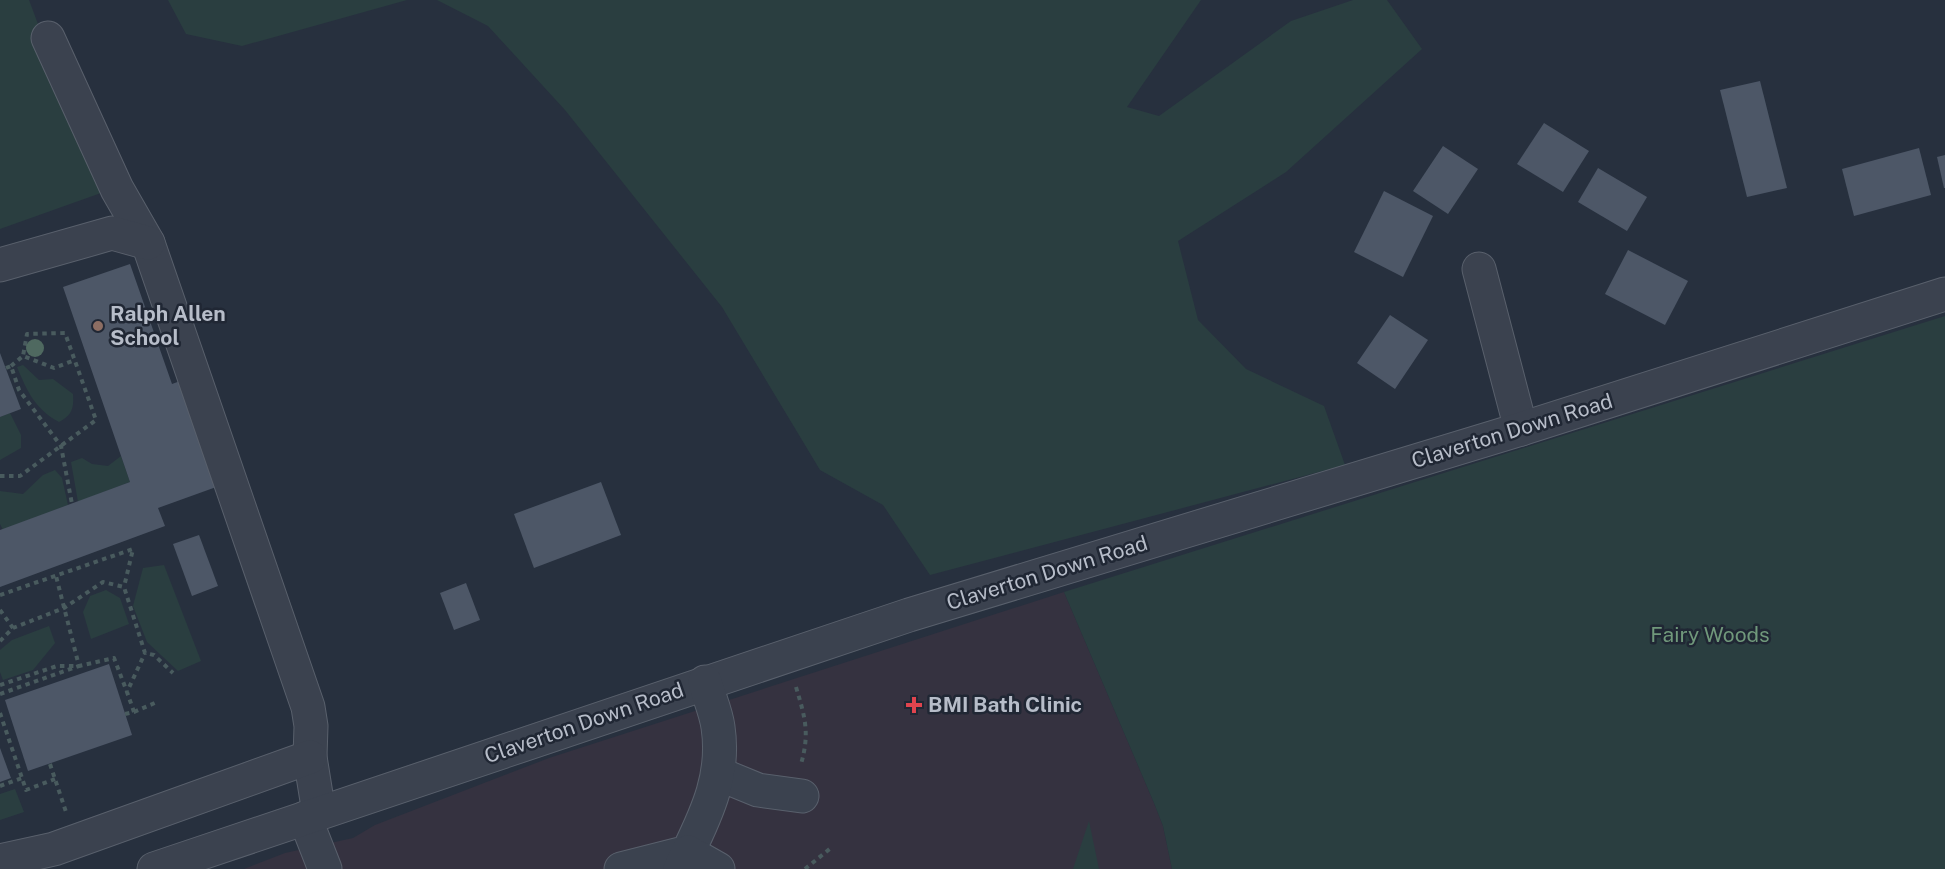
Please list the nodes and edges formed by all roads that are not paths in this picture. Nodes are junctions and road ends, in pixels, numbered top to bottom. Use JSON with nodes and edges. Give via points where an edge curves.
{"nodes":[{"id":1,"x":48,"y":38,"type":"dead end"},
{"id":2,"x":148,"y":243,"type":"junction"},
{"id":3,"x":0,"y":265,"type":"edge"},
{"id":4,"x":1479,"y":270,"type":"dead end"},
{"id":5,"x":1945,"y":294,"type":"edge"},
{"id":6,"x":1521,"y":429,"type":"junction"},
{"id":7,"x":705,"y":682,"type":"junction"},
{"id":8,"x":310,"y":757,"type":"junction"},
{"id":9,"x":719,"y":774,"type":"junction"},
{"id":10,"x":791,"y":795,"type":"road end"},
{"id":11,"x":312,"y":816,"type":"junction"},
{"id":12,"x":684,"y":860,"type":"edge"},
{"id":13,"x":0,"y":861,"type":"edge"},
{"id":14,"x":154,"y":869,"type":"edge"},
{"id":15,"x":326,"y":869,"type":"edge"},
{"id":16,"x":621,"y":869,"type":"edge"},
{"id":17,"x":718,"y":869,"type":"edge"}],
"edges":[{"from":1,"to":2,"type":"street","via":[[117,189]]},
{"from":2,"to":3,"type":"street","via":[[112,233]]},
{"from":2,"to":8,"type":"street","via":[[308,707]]},
{"from":4,"to":6,"type":"street"},
{"from":5,"to":6,"type":"street","name":"Claverton Down Road"},
{"from":6,"to":7,"type":"street","name":"Claverton Down Road","via":[[909,615]]},
{"from":7,"to":9,"type":"street","via":[[718,726]]},
{"from":7,"to":11,"type":"street","name":"Claverton Down Road"},
{"from":8,"to":11,"type":"street"},
{"from":8,"to":13,"type":"street","via":[[54,849]]},
{"from":9,"to":10,"type":"street","via":[[758,790]]},
{"from":9,"to":12,"type":"street"},
{"from":11,"to":14,"type":"street","name":"Claverton Down Road"},
{"from":11,"to":15,"type":"street"},
{"from":12,"to":16,"type":"street"},
{"from":12,"to":17,"type":"street"}]}
